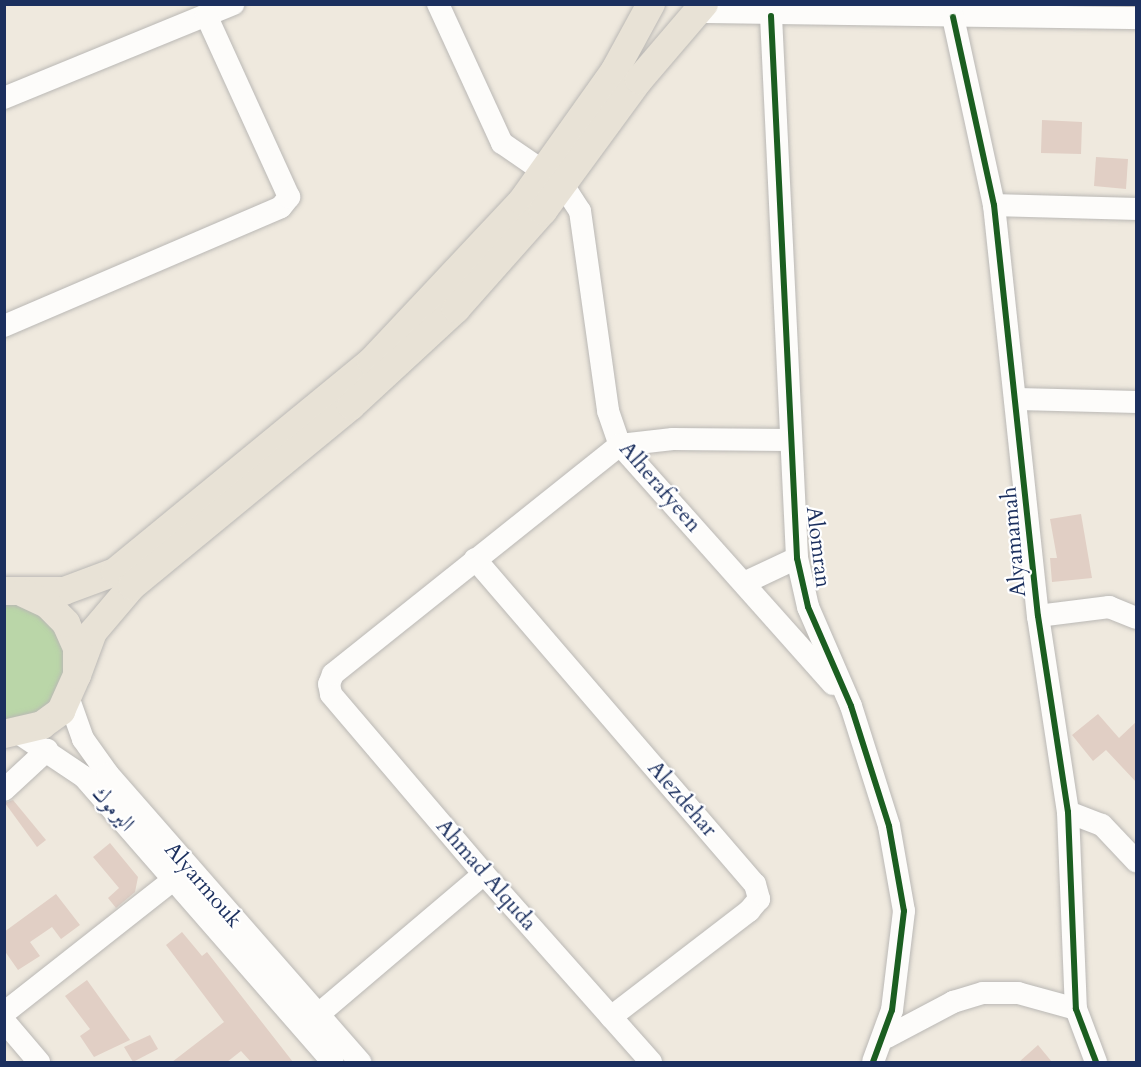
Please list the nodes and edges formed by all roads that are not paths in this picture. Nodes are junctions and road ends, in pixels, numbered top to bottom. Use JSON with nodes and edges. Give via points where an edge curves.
{"nodes":[{"id":1,"x":233,"y":4,"type":"edge"},
{"id":2,"x":438,"y":4,"type":"edge"},
{"id":3,"x":651,"y":4,"type":"edge"},
{"id":4,"x":671,"y":4,"type":"edge"},
{"id":5,"x":702,"y":8,"type":"edge"},
{"id":6,"x":1136,"y":13,"type":"edge"},
{"id":7,"x":206,"y":15,"type":"junction"},
{"id":8,"x":771,"y":16,"type":"junction"},
{"id":9,"x":954,"y":17,"type":"junction"},
{"id":10,"x":4,"y":98,"type":"edge"},
{"id":11,"x":552,"y":179,"type":"junction"},
{"id":12,"x":994,"y":205,"type":"junction"},
{"id":13,"x":1137,"y":209,"type":"edge"},
{"id":14,"x":4,"y":326,"type":"edge"},
{"id":15,"x":1018,"y":399,"type":"junction"},
{"id":16,"x":1137,"y":402,"type":"edge"},
{"id":17,"x":789,"y":440,"type":"junction"},
{"id":18,"x":620,"y":445,"type":"junction"},
{"id":19,"x":797,"y":558,"type":"junction"},
{"id":20,"x":475,"y":560,"type":"junction"},
{"id":21,"x":746,"y":582,"type":"junction"},
{"id":22,"x":10,"y":590,"type":"edge"},
{"id":23,"x":1038,"y":616,"type":"junction"},
{"id":24,"x":1137,"y":618,"type":"edge"},
{"id":25,"x":72,"y":684,"type":"junction"},
{"id":26,"x":851,"y":706,"type":"junction"},
{"id":27,"x":12,"y":734,"type":"edge"},
{"id":28,"x":47,"y":750,"type":"junction"},
{"id":29,"x":4,"y":790,"type":"edge"},
{"id":30,"x":1068,"y":812,"type":"junction"},
{"id":31,"x":1137,"y":861,"type":"edge"},
{"id":32,"x":484,"y":874,"type":"junction"},
{"id":33,"x":174,"y":879,"type":"junction"},
{"id":34,"x":1076,"y":1010,"type":"junction"},
{"id":35,"x":4,"y":1013,"type":"edge"},
{"id":36,"x":611,"y":1017,"type":"junction"},
{"id":37,"x":4,"y":1021,"type":"edge"},
{"id":38,"x":311,"y":1021,"type":"junction"},
{"id":39,"x":886,"y":1037,"type":"junction"},
{"id":40,"x":39,"y":1062,"type":"edge"},
{"id":41,"x":333,"y":1062,"type":"edge"},
{"id":42,"x":360,"y":1062,"type":"edge"},
{"id":43,"x":651,"y":1062,"type":"edge"},
{"id":44,"x":873,"y":1062,"type":"edge"},
{"id":45,"x":1096,"y":1062,"type":"edge"}],
"edges":[{"from":1,"to":7,"type":"street"},
{"from":2,"to":11,"type":"street","via":[[502,143]]},
{"from":3,"to":11,"type":"main road"},
{"from":4,"to":5,"type":"main road"},
{"from":5,"to":8,"type":"street"},
{"from":5,"to":11,"type":"main road"},
{"from":6,"to":9,"type":"street"},
{"from":7,"to":10,"type":"street"},
{"from":7,"to":14,"type":"street","via":[[289,197],[280,207]]},
{"from":8,"to":9,"type":"street"},
{"from":8,"to":17,"type":"street","name":"Alomran"},
{"from":9,"to":12,"type":"street","name":"Alyamamah"},
{"from":11,"to":18,"type":"street","name":"Alherafyeen","via":[[584,223],[608,411]]},
{"from":11,"to":22,"type":"main road","via":[[399,336],[173,526],[101,580],[64,591]]},
{"from":11,"to":25,"type":"main road","via":[[417,346],[132,586],[93,632]]},
{"from":12,"to":13,"type":"street"},
{"from":12,"to":15,"type":"street","name":"Alyamamah"},
{"from":15,"to":16,"type":"street"},
{"from":15,"to":23,"type":"street","name":"Alyamamah"},
{"from":17,"to":18,"type":"street","via":[[673,439]]},
{"from":17,"to":19,"type":"street","name":"Alomran"},
{"from":18,"to":20,"type":"street"},
{"from":18,"to":21,"type":"street","name":"Alherafyeen"},
{"from":19,"to":21,"type":"street"},
{"from":19,"to":26,"type":"street","name":"Alomran","via":[[808,607]]},
{"from":20,"to":32,"type":"street","name":"Ahmad Alquda","via":[[333,674],[329,684],[332,694]]},
{"from":20,"to":36,"type":"street","name":"Alezdehar","via":[[755,884],[759,899],[749,911]]},
{"from":21,"to":26,"type":"street","name":"Alherafyeen"},
{"from":22,"to":25,"type":"main road","via":[[47,604],[66,623],[77,648]]},
{"from":23,"to":24,"type":"street","via":[[1109,607]]},
{"from":23,"to":30,"type":"street","name":"Alyamamah"},
{"from":25,"to":27,"type":"main road","via":[[61,711]]},
{"from":25,"to":38,"type":"street","name":"Alyarmouk","via":[[83,739]]},
{"from":26,"to":39,"type":"street","name":"Alomran","via":[[889,826],[902,891],[902,945]]},
{"from":27,"to":28,"type":"street","name":"اليرموك"},
{"from":28,"to":29,"type":"street"},
{"from":28,"to":33,"type":"street","name":"اليرموك","via":[[84,777]]},
{"from":30,"to":31,"type":"street","via":[[1102,825]]},
{"from":30,"to":34,"type":"street","name":"Alyamamah"},
{"from":32,"to":36,"type":"street","name":"Ahmad Alquda"},
{"from":32,"to":38,"type":"street"},
{"from":33,"to":35,"type":"street"},
{"from":33,"to":38,"type":"street","name":"اليرموك"},
{"from":34,"to":39,"type":"street","via":[[1018,993],[983,993],[952,1002]]},
{"from":34,"to":45,"type":"street","name":"Alyamamah"},
{"from":36,"to":43,"type":"street","name":"Ahmad Alquda"},
{"from":37,"to":40,"type":"street"},
{"from":38,"to":41,"type":"street","name":"اليرموك"},
{"from":38,"to":42,"type":"street","name":"Alyarmouk"},
{"from":39,"to":44,"type":"street","name":"Alomran"}]}
